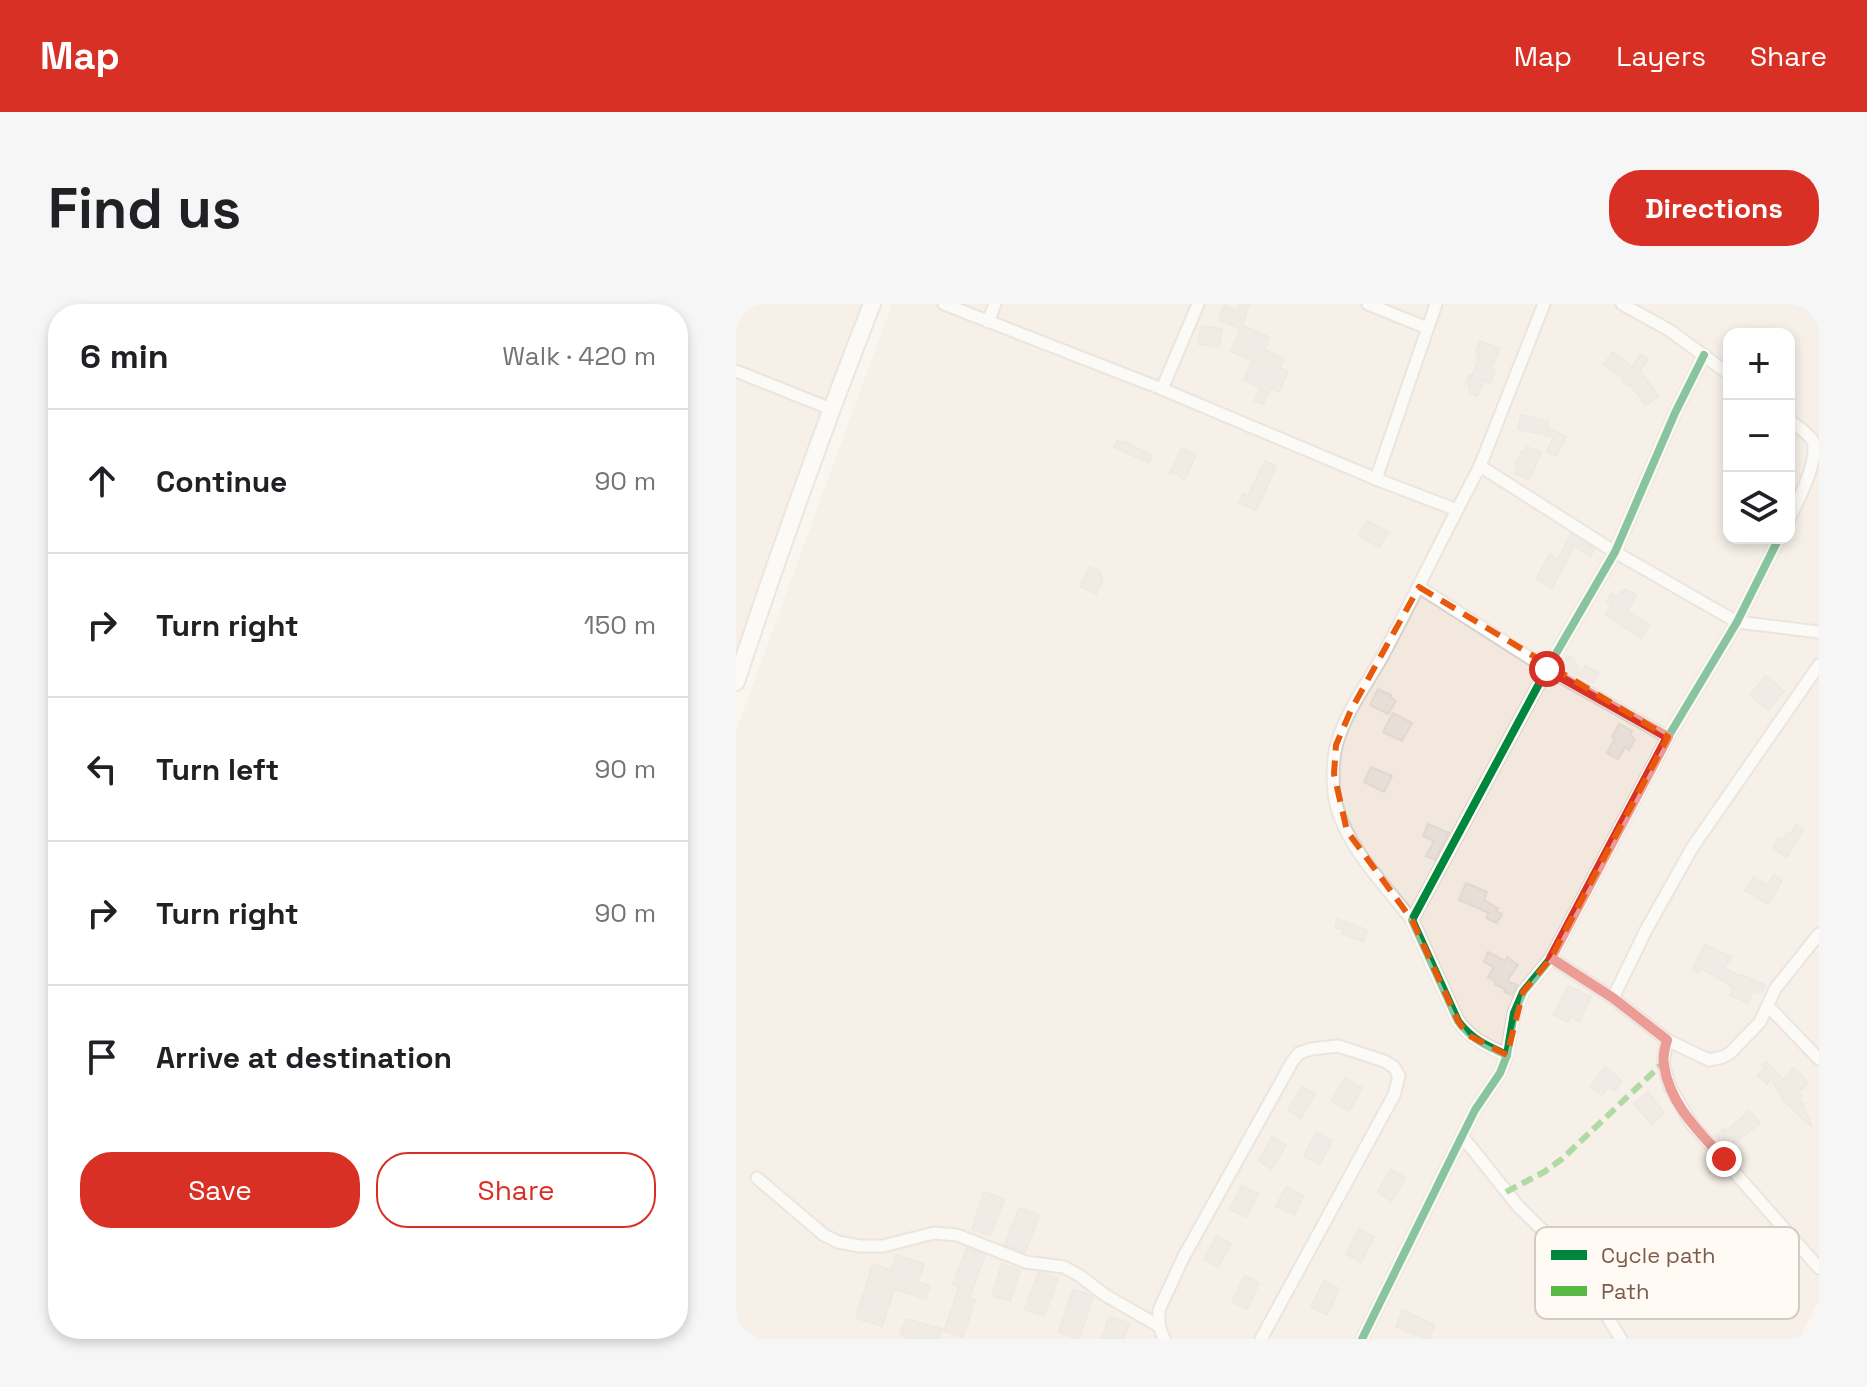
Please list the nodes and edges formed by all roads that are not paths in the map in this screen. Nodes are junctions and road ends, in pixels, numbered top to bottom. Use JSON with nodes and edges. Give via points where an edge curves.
{"nodes":[{"id":1,"x":872,"y":304,"type":"edge"},
{"id":2,"x":944,"y":304,"type":"edge"},
{"id":3,"x":995,"y":304,"type":"edge"},
{"id":4,"x":1198,"y":304,"type":"edge"},
{"id":5,"x":1368,"y":304,"type":"edge"},
{"id":6,"x":1436,"y":304,"type":"edge"},
{"id":7,"x":1544,"y":304,"type":"edge"},
{"id":8,"x":1622,"y":304,"type":"edge"},
{"id":9,"x":988,"y":322,"type":"junction"},
{"id":10,"x":1427,"y":328,"type":"junction"},
{"id":11,"x":1704,"y":355,"type":"junction"},
{"id":12,"x":1723,"y":369,"type":"edge"},
{"id":13,"x":736,"y":371,"type":"edge"},
{"id":14,"x":1162,"y":389,"type":"junction"},
{"id":15,"x":831,"y":409,"type":"junction"},
{"id":16,"x":1795,"y":425,"type":"edge"},
{"id":17,"x":1480,"y":466,"type":"junction"},
{"id":18,"x":1376,"y":479,"type":"junction"},
{"id":19,"x":1795,"y":507,"type":"edge"},
{"id":20,"x":1457,"y":510,"type":"junction"},
{"id":21,"x":1776,"y":544,"type":"edge"},
{"id":22,"x":1615,"y":552,"type":"junction"},
{"id":23,"x":1419,"y":587,"type":"junction"},
{"id":24,"x":1737,"y":622,"type":"junction"},
{"id":25,"x":1819,"y":632,"type":"edge"},
{"id":26,"x":1819,"y":665,"type":"edge"},
{"id":27,"x":1547,"y":669,"type":"junction"},
{"id":28,"x":736,"y":682,"type":"edge"},
{"id":29,"x":1668,"y":737,"type":"junction"},
{"id":30,"x":1412,"y":920,"type":"junction"},
{"id":31,"x":1819,"y":934,"type":"edge"},
{"id":32,"x":1551,"y":958,"type":"junction"},
{"id":33,"x":1613,"y":998,"type":"junction"},
{"id":34,"x":1768,"y":1006,"type":"junction"},
{"id":35,"x":1667,"y":1040,"type":"junction"},
{"id":36,"x":1507,"y":1055,"type":"junction"},
{"id":37,"x":1819,"y":1059,"type":"edge"},
{"id":38,"x":1462,"y":1136,"type":"junction"},
{"id":39,"x":757,"y":1178,"type":"dead end"},
{"id":40,"x":1539,"y":1227,"type":"edge"},
{"id":41,"x":1783,"y":1227,"type":"edge"},
{"id":42,"x":1799,"y":1245,"type":"edge"},
{"id":43,"x":1819,"y":1268,"type":"edge"},
{"id":44,"x":1609,"y":1319,"type":"edge"},
{"id":45,"x":1159,"y":1326,"type":"junction"},
{"id":46,"x":1164,"y":1339,"type":"edge"},
{"id":47,"x":1261,"y":1339,"type":"edge"},
{"id":48,"x":1362,"y":1339,"type":"edge"},
{"id":49,"x":1621,"y":1339,"type":"edge"}],
"edges":[{"from":1,"to":15,"type":"street"},
{"from":2,"to":9,"type":"street"},
{"from":3,"to":9,"type":"street"},
{"from":4,"to":14,"type":"street"},
{"from":5,"to":10,"type":"street"},
{"from":6,"to":10,"type":"street"},
{"from":7,"to":17,"type":"street"},
{"from":8,"to":11,"type":"street"},
{"from":9,"to":14,"type":"street"},
{"from":10,"to":18,"type":"street"},
{"from":11,"to":12,"type":"street"},
{"from":11,"to":22,"type":"street"},
{"from":13,"to":15,"type":"street"},
{"from":14,"to":18,"type":"street"},
{"from":15,"to":28,"type":"street"},
{"from":16,"to":19,"type":"street","via":[[1813,440],[1817,454]]},
{"from":17,"to":20,"type":"street"},
{"from":17,"to":22,"type":"street"},
{"from":18,"to":20,"type":"street"},
{"from":20,"to":23,"type":"street"},
{"from":21,"to":24,"type":"street"},
{"from":22,"to":24,"type":"street"},
{"from":22,"to":27,"type":"street"},
{"from":23,"to":27,"type":"street"},
{"from":23,"to":30,"type":"street","via":[[1351,710],[1336,745],[1334,774],[1336,804],[1347,831]]},
{"from":24,"to":25,"type":"street"},
{"from":24,"to":29,"type":"street"},
{"from":26,"to":33,"type":"street","via":[[1692,848]]},
{"from":27,"to":29,"type":"street"},
{"from":27,"to":30,"type":"street"},
{"from":29,"to":32,"type":"street"},
{"from":30,"to":36,"type":"street","via":[[1463,1028]]},
{"from":31,"to":34,"type":"street","via":[[1775,989]]},
{"from":32,"to":33,"type":"street"},
{"from":32,"to":36,"type":"street","via":[[1523,992]]},
{"from":33,"to":35,"type":"street"},
{"from":34,"to":35,"type":"street","via":[[1760,1022],[1723,1057],[1709,1060]]},
{"from":34,"to":37,"type":"street"},
{"from":35,"to":41,"type":"street","via":[[1663,1063],[1691,1123]]},
{"from":36,"to":38,"type":"street"},
{"from":38,"to":40,"type":"street"},
{"from":38,"to":48,"type":"street"},
{"from":39,"to":45,"type":"street","via":[[838,1242],[883,1246],[934,1233],[957,1235],[1026,1262],[1064,1267]]},
{"from":42,"to":43,"type":"street"},
{"from":44,"to":49,"type":"street"},
{"from":45,"to":46,"type":"street"},
{"from":45,"to":47,"type":"street","via":[[1159,1310],[1183,1258],[1299,1053],[1338,1046],[1384,1061],[1399,1076],[1394,1095]]}]}
